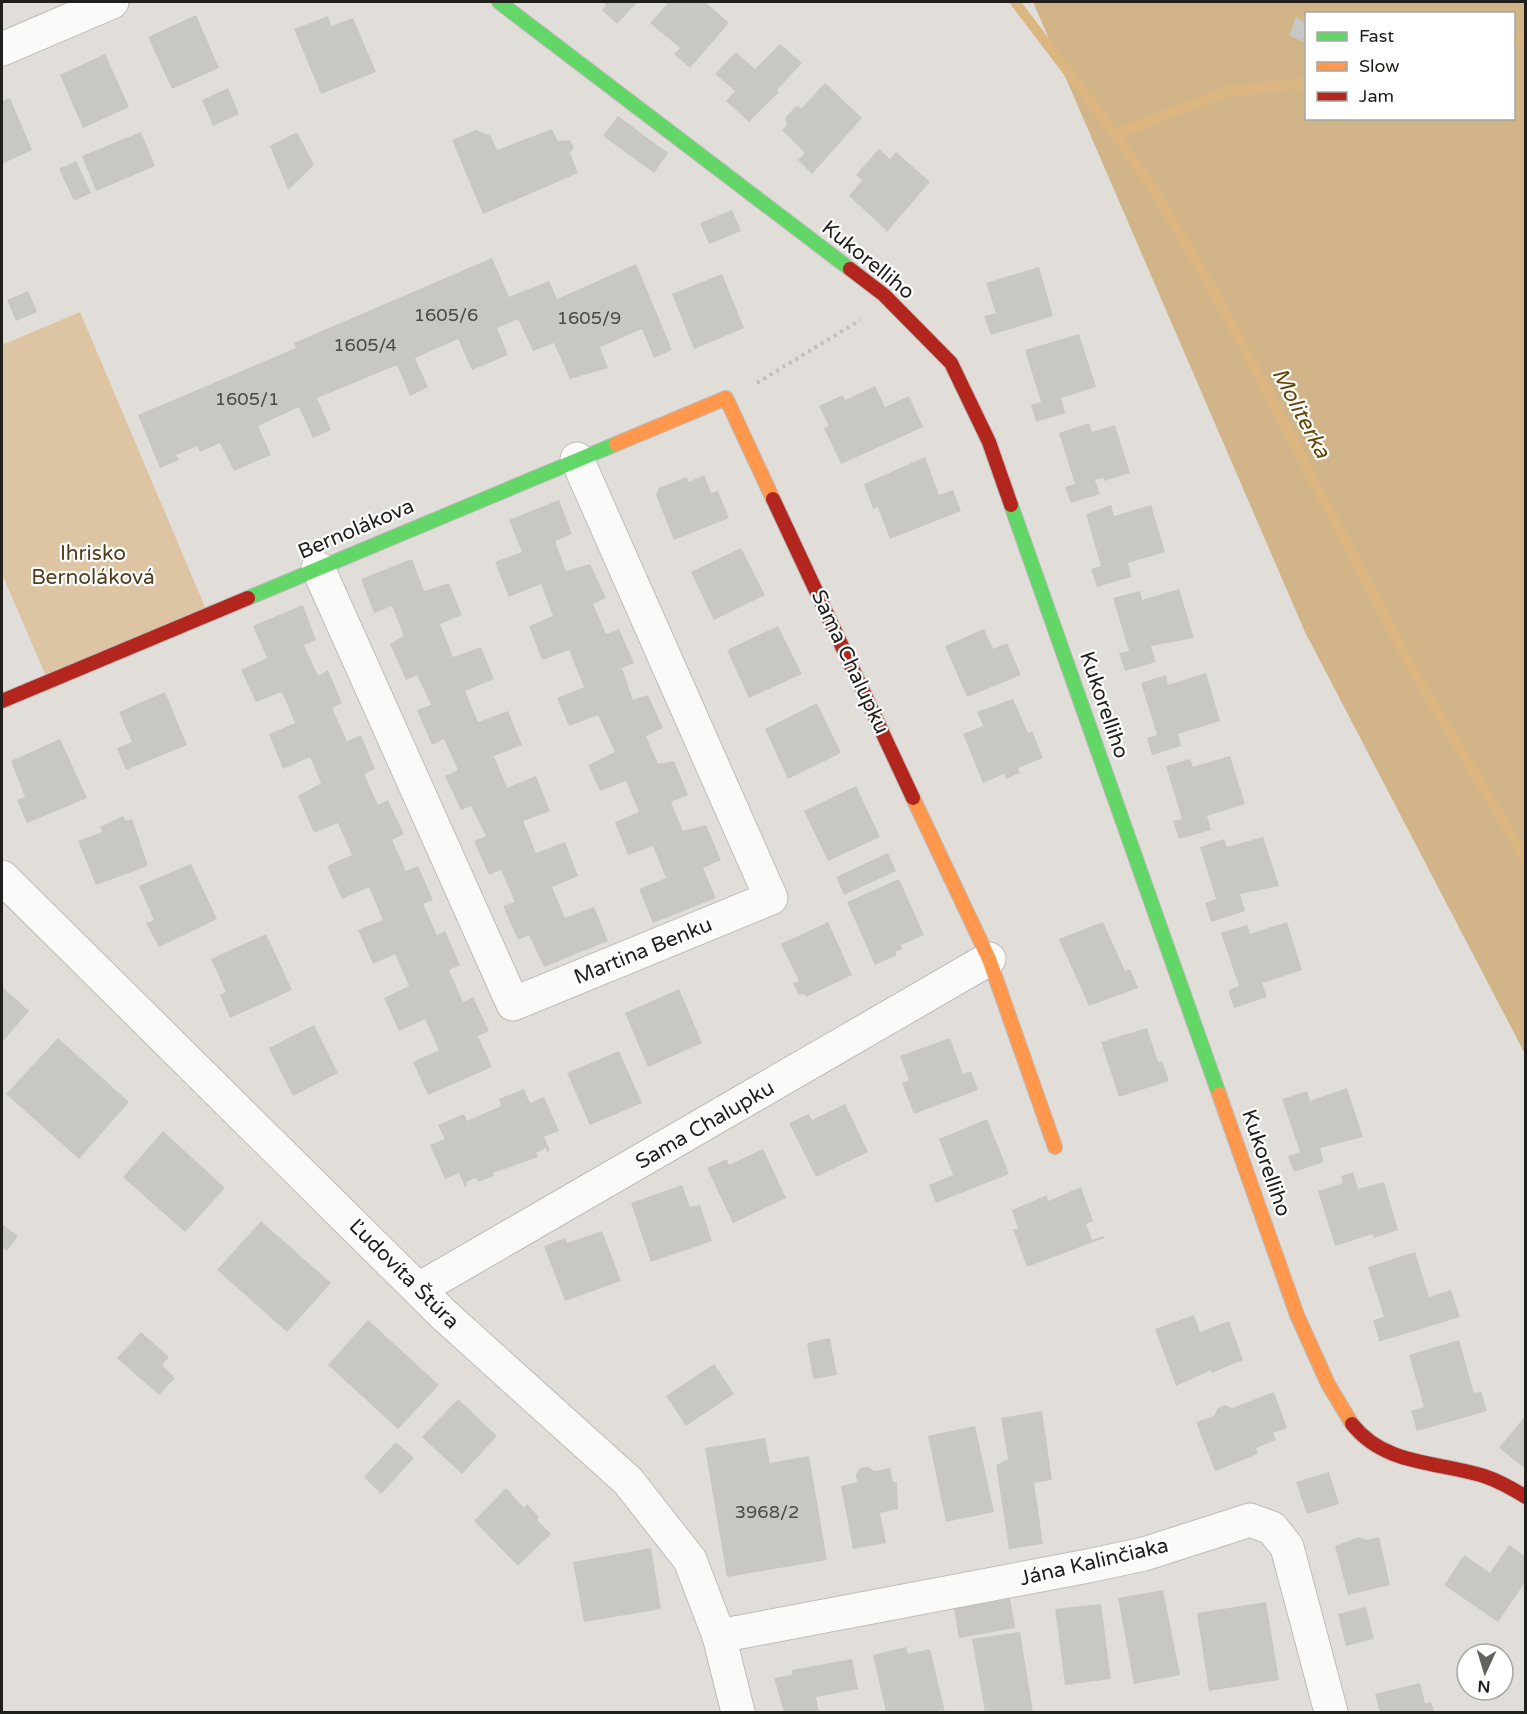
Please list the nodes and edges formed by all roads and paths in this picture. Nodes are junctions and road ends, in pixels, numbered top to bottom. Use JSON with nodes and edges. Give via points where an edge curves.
{"nodes":[{"id":1,"x":112,"y":2,"type":"edge"},
{"id":2,"x":499,"y":2,"type":"edge"},
{"id":3,"x":2,"y":49,"type":"edge"},
{"id":4,"x":884,"y":295,"type":"junction"},
{"id":5,"x":726,"y":398,"type":"junction"},
{"id":6,"x":577,"y":459,"type":"junction"},
{"id":7,"x":318,"y":568,"type":"junction"},
{"id":8,"x":2,"y":700,"type":"edge"},
{"id":9,"x":2,"y":877,"type":"edge"},
{"id":10,"x":989,"y":959,"type":"junction"},
{"id":11,"x":1054,"y":1147,"type":"dead end"},
{"id":12,"x":419,"y":1289,"type":"junction"},
{"id":13,"x":1526,"y":1497,"type":"edge"},
{"id":14,"x":719,"y":1636,"type":"junction"},
{"id":15,"x":738,"y":1713,"type":"edge"},
{"id":16,"x":1331,"y":1713,"type":"edge"}],
"edges":[{"from":1,"to":3,"type":"street"},
{"from":2,"to":4,"type":"street","name":"Kukorelliho"},
{"from":4,"to":5,"type":"path","via":[[860,320],[780,371]]},
{"from":4,"to":13,"type":"street","name":"Kukorelliho","via":[[951,363],[988,442],[1297,1315],[1322,1369],[1355,1428],[1368,1442],[1392,1454],[1484,1476]]},
{"from":5,"to":6,"type":"street","name":"Bernolákova"},
{"from":5,"to":10,"type":"street","name":"Sama Chalupku"},
{"from":6,"to":7,"type":"street","name":"Bernolákova"},
{"from":6,"to":7,"type":"street","name":"Martina Benku","via":[[771,898],[513,1004]]},
{"from":7,"to":8,"type":"street","name":"Bernolákova"},
{"from":9,"to":12,"type":"street","name":"Ľudovíta Štúra"},
{"from":10,"to":11,"type":"street","name":"Sama Chalupku"},
{"from":10,"to":12,"type":"street","name":"Sama Chalupku"},
{"from":12,"to":14,"type":"street","name":"Ľudovíta Štúra","via":[[628,1481],[690,1560]]},
{"from":14,"to":15,"type":"street","name":"Ľudovíta Štúra"},
{"from":14,"to":16,"type":"street","name":"Jána Kalinčiaka","via":[[1143,1554],[1250,1520],[1272,1527],[1287,1547]]}]}
